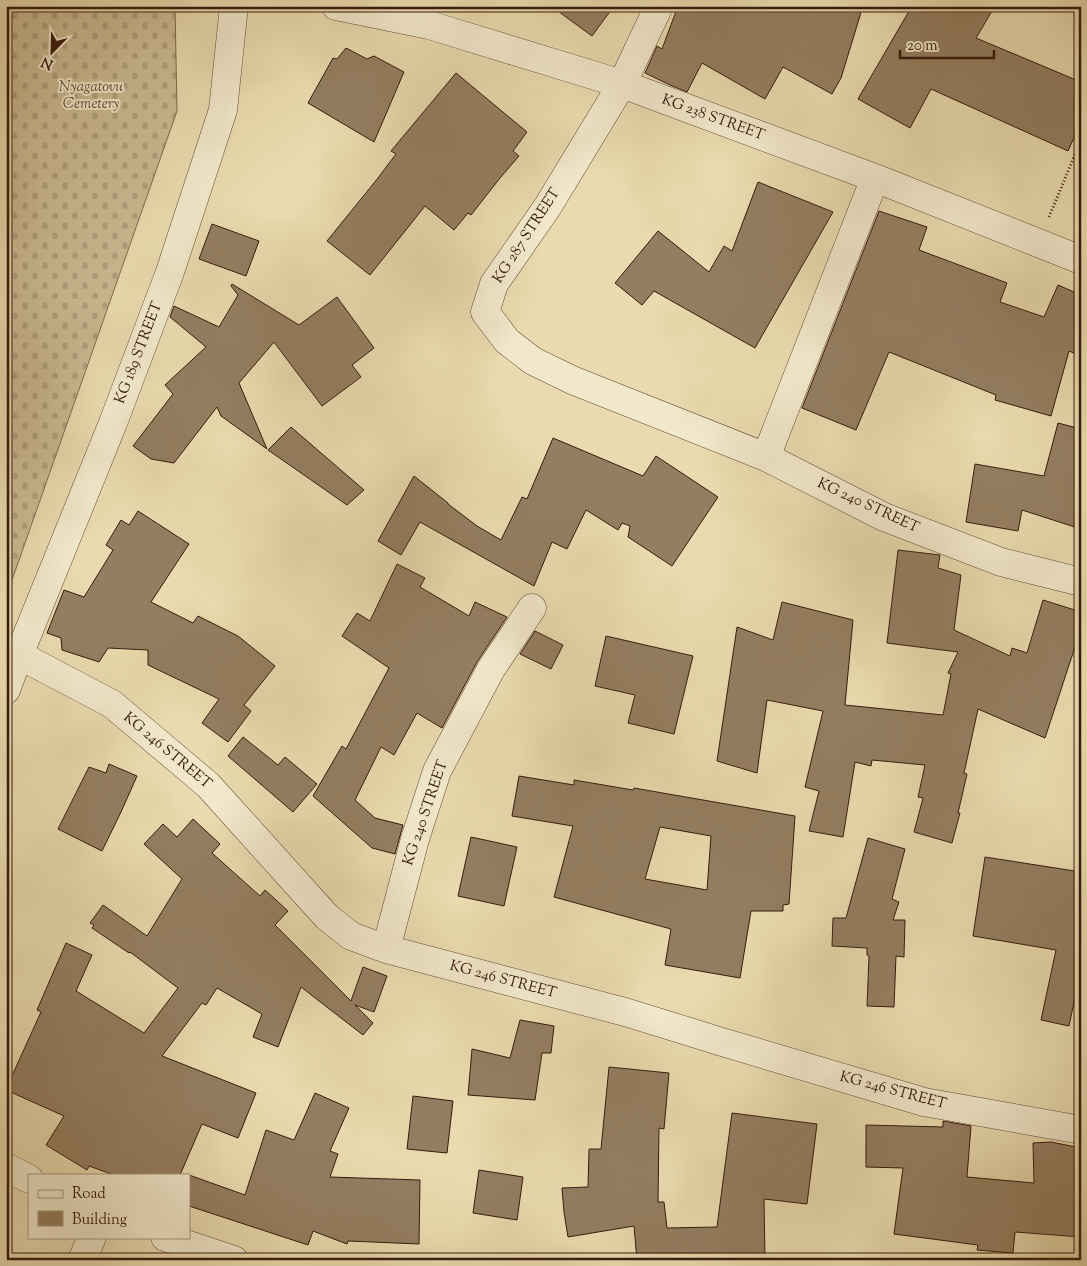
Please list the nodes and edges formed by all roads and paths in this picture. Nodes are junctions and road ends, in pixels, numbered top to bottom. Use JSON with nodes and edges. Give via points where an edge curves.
{"nodes":[{"id":1,"x":234,"y":6,"type":"edge"},
{"id":2,"x":336,"y":6,"type":"edge"},
{"id":3,"x":659,"y":6,"type":"edge"},
{"id":4,"x":622,"y":84,"type":"junction"},
{"id":5,"x":1081,"y":140,"type":"edge"},
{"id":6,"x":875,"y":178,"type":"junction"},
{"id":7,"x":1039,"y":243,"type":"junction"},
{"id":8,"x":1081,"y":260,"type":"edge"},
{"id":9,"x":660,"y":416,"type":"joint"},
{"id":10,"x":766,"y":457,"type":"junction"},
{"id":11,"x":1081,"y":582,"type":"edge"},
{"id":12,"x":532,"y":608,"type":"dead end"},
{"id":13,"x":19,"y":655,"type":"junction"},
{"id":14,"x":6,"y":690,"type":"edge"},
{"id":15,"x":386,"y":948,"type":"junction"},
{"id":16,"x":1081,"y":1130,"type":"edge"},
{"id":17,"x":6,"y":1167,"type":"edge"},
{"id":18,"x":28,"y":1178,"type":"edge"},
{"id":19,"x":92,"y":1238,"type":"edge"},
{"id":20,"x":168,"y":1238,"type":"edge"},
{"id":21,"x":82,"y":1260,"type":"edge"},
{"id":22,"x":234,"y":1260,"type":"edge"}],
"edges":[{"from":1,"to":13,"type":"street","name":"KG 189 STREET","via":[[223,110],[185,227],[113,423]]},
{"from":2,"to":4,"type":"street","name":"KG 238 STREET","via":[[429,25]]},
{"from":3,"to":4,"type":"street","name":"KG 287 STREET"},
{"from":4,"to":6,"type":"street","name":"KG 238 STREET"},
{"from":4,"to":9,"type":"street","name":"KG 287 STREET","via":[[548,206],[494,284],[485,312],[507,341],[533,361]]},
{"from":5,"to":7,"type":"path"},
{"from":6,"to":7,"type":"street","name":"KG 238 STREET"},
{"from":6,"to":10,"type":"street"},
{"from":7,"to":8,"type":"street","name":"KG 238 STREET"},
{"from":9,"to":10,"type":"street","name":"KG 240 STREET"},
{"from":10,"to":11,"type":"street","name":"KG 240 STREET","via":[[884,517],[1001,562]]},
{"from":12,"to":15,"type":"street","name":"KG 240 STREET","via":[[491,669],[437,771],[414,839]]},
{"from":13,"to":14,"type":"street","name":"KG 189 STREET"},
{"from":13,"to":15,"type":"street","name":"KG 246 STREET","via":[[112,704],[208,784],[327,916],[351,936]]},
{"from":15,"to":16,"type":"street","name":"KG 246 STREET","via":[[625,1012],[924,1102]]},
{"from":17,"to":18,"type":"street"},
{"from":19,"to":21,"type":"street"},
{"from":20,"to":22,"type":"street"}]}
